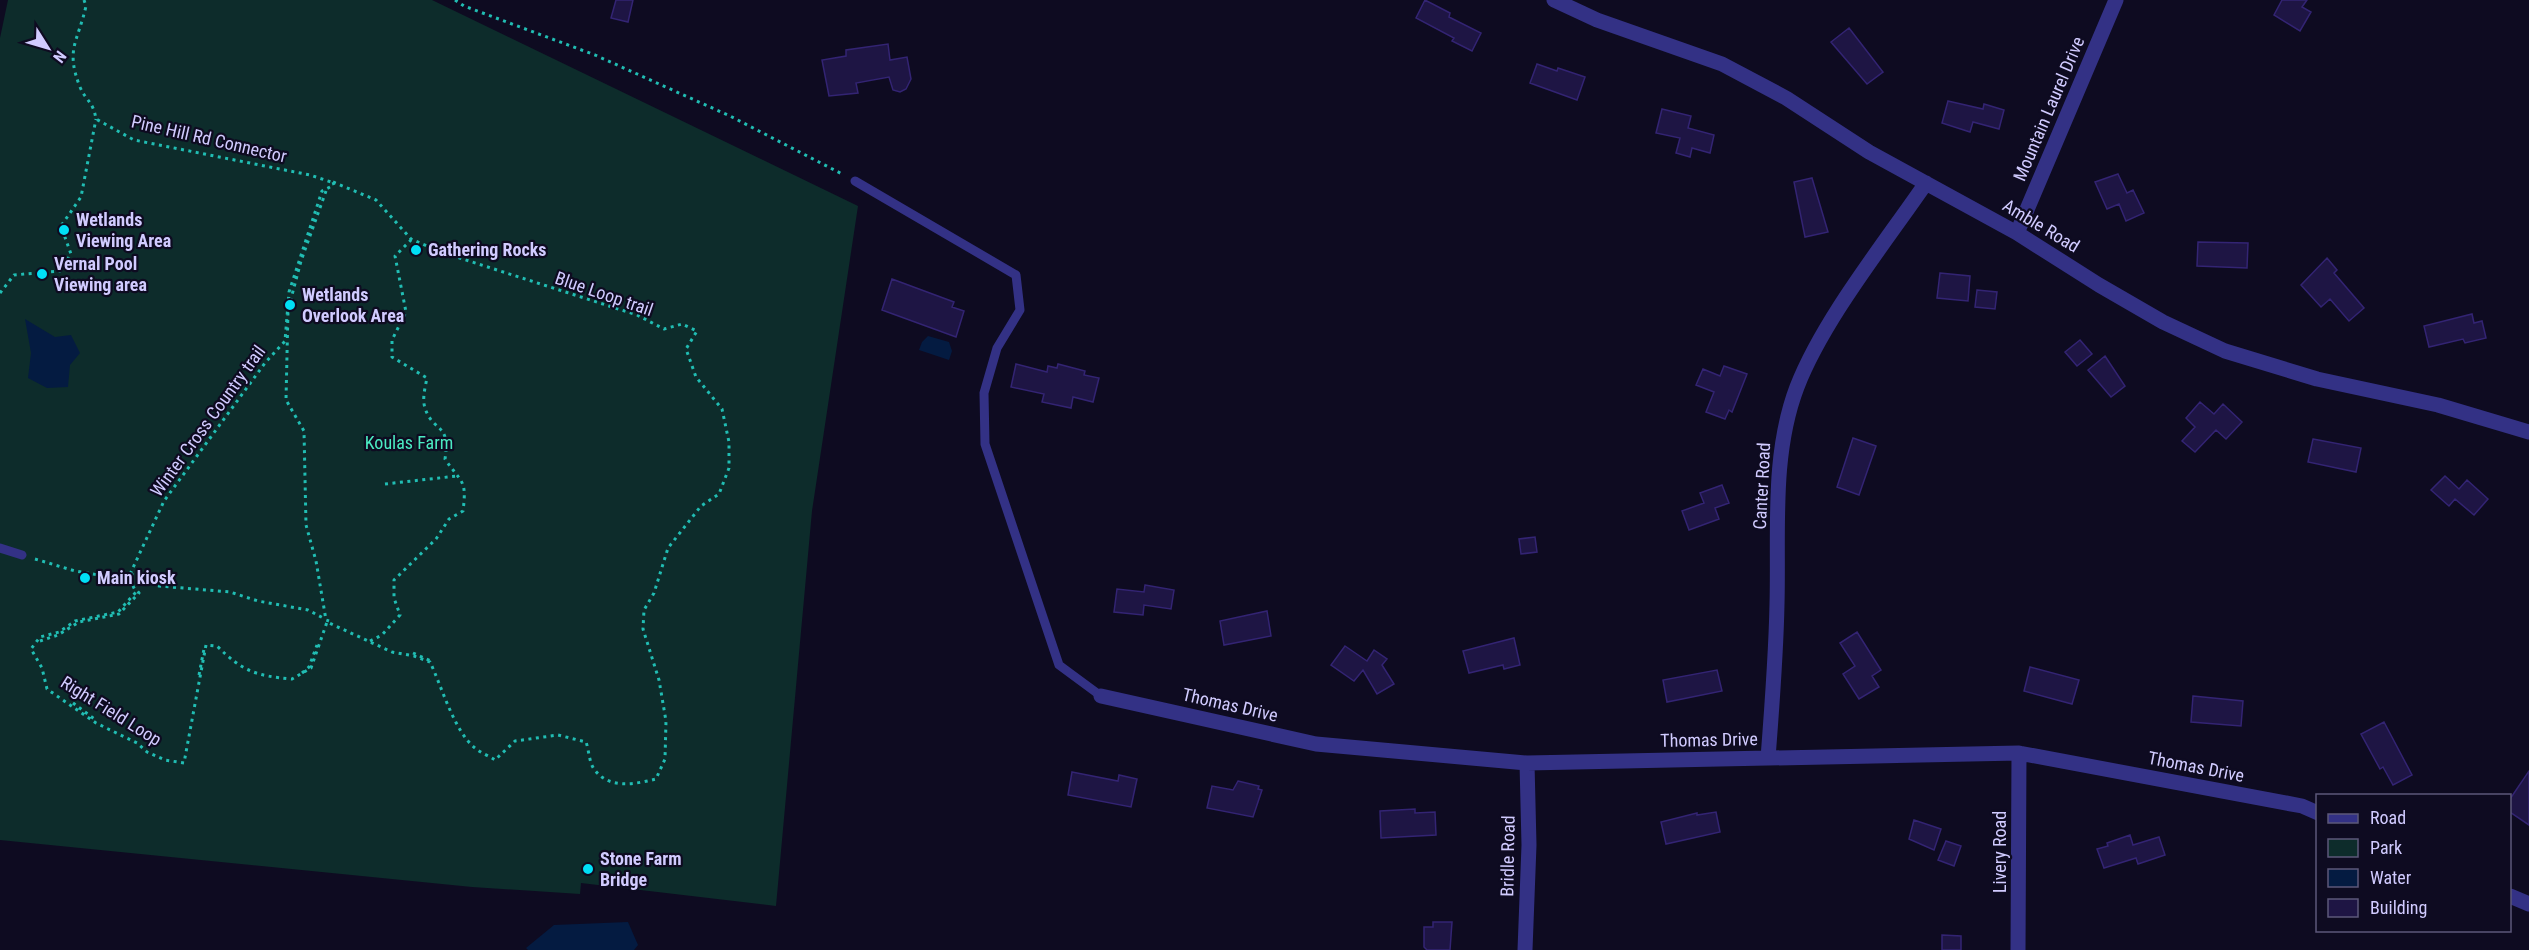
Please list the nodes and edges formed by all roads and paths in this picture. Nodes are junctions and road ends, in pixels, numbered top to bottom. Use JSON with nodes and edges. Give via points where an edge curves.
{"nodes":[{"id":1,"x":84,"y":0,"type":"edge"},
{"id":2,"x":455,"y":0,"type":"edge"},
{"id":3,"x":1554,"y":0,"type":"edge"},
{"id":4,"x":2116,"y":0,"type":"edge"},
{"id":5,"x":96,"y":119,"type":"junction"},
{"id":6,"x":855,"y":181,"type":"joint"},
{"id":7,"x":334,"y":183,"type":"junction"},
{"id":8,"x":1926,"y":183,"type":"junction"},
{"id":9,"x":339,"y":185,"type":"junction"},
{"id":10,"x":2017,"y":233,"type":"junction"},
{"id":11,"x":410,"y":240,"type":"junction"},
{"id":12,"x":0,"y":293,"type":"edge"},
{"id":13,"x":2529,"y":432,"type":"edge"},
{"id":14,"x":457,"y":476,"type":"junction"},
{"id":15,"x":385,"y":484,"type":"dead end"},
{"id":16,"x":0,"y":549,"type":"edge"},
{"id":17,"x":22,"y":555,"type":"joint"},
{"id":18,"x":133,"y":575,"type":"junction"},
{"id":19,"x":326,"y":620,"type":"junction"},
{"id":20,"x":370,"y":641,"type":"junction"},
{"id":21,"x":1101,"y":696,"type":"joint"},
{"id":22,"x":2019,"y":753,"type":"junction"},
{"id":23,"x":1768,"y":758,"type":"junction"},
{"id":24,"x":1527,"y":763,"type":"junction"},
{"id":25,"x":2316,"y":812,"type":"edge"},
{"id":26,"x":2511,"y":896,"type":"edge"},
{"id":27,"x":2529,"y":904,"type":"edge"},
{"id":28,"x":1525,"y":950,"type":"edge"},
{"id":29,"x":2018,"y":950,"type":"edge"}],
"edges":[{"from":1,"to":5,"type":"path","via":[[86,6],[70,58],[81,90],[93,104]]},
{"from":2,"to":6,"type":"path","via":[[606,59],[730,116]]},
{"from":3,"to":8,"type":"street","name":"Amble Road","via":[[1597,20],[1722,64]]},
{"from":4,"to":10,"type":"street","name":"Mountain Laurel Drive"},
{"from":5,"to":7,"type":"path","name":"Pine Hill Rd Connector","via":[[134,140]]},
{"from":5,"to":12,"type":"path","via":[[81,197],[61,226],[72,254],[60,271],[14,276]]},
{"from":6,"to":21,"type":"lane","via":[[1016,276],[1020,310],[997,348],[984,393],[985,444],[1059,665]]},
{"from":7,"to":7,"type":"path","name":"Winter Cross Country trail","via":[[376,200],[411,239],[438,251],[638,315],[664,329],[682,324],[697,331],[686,349],[696,377],[722,409],[729,442],[729,468],[720,494],[701,506],[668,548],[654,593],[644,610],[643,629],[659,680],[666,721],[665,759],[656,779],[634,784],[608,782],[593,768],[586,742],[558,735],[515,741],[495,760],[475,748],[457,727],[430,662],[392,652],[327,622],[311,668],[292,679],[248,673],[217,646],[206,645],[184,763],[147,752],[47,689],[32,649],[40,637],[59,632],[75,621],[117,612],[136,592],[131,572],[164,501],[285,341],[289,292],[296,269],[322,191]]},
{"from":7,"to":9,"type":"path","name":"Pine Hill Rd Connector"},
{"from":8,"to":10,"type":"street","name":"Amble Road"},
{"from":8,"to":23,"type":"street","name":"Canter Road","via":[[1832,321],[1797,387],[1784,435],[1780,470],[1776,652]]},
{"from":9,"to":11,"type":"path","name":"Pine Hill Rd Connector","via":[[374,200]]},
{"from":9,"to":19,"type":"path","via":[[324,191],[288,310],[286,400],[304,431],[306,525]]},
{"from":10,"to":13,"type":"street","name":"Amble Road","via":[[2163,322],[2225,351],[2317,379],[2438,405]]},
{"from":11,"to":14,"type":"path","via":[[395,256],[406,312],[392,340],[392,357],[427,378],[423,405],[444,431],[445,459]]},
{"from":11,"to":20,"type":"path","name":"Blue Loop trail","via":[[462,261],[634,315],[665,330],[683,324],[696,331],[686,349],[696,377],[721,409],[729,468],[719,494],[700,505],[668,548],[643,610],[641,627],[658,680],[666,729],[664,758],[655,779],[634,783],[608,781],[594,768],[587,741],[558,734],[514,740],[495,759],[476,748],[457,726],[430,660]]},
{"from":14,"to":15,"type":"path"},
{"from":14,"to":20,"type":"path","via":[[464,483],[463,511],[449,519],[436,539],[394,580],[394,598],[400,615],[382,635]]},
{"from":16,"to":17,"type":"lane"},
{"from":17,"to":18,"type":"path","via":[[75,572]]},
{"from":18,"to":19,"type":"path","via":[[159,586],[230,592],[308,610]]},
{"from":18,"to":19,"type":"path","name":"Right Field Loop","via":[[139,593],[119,614],[79,622],[58,635],[40,639],[34,650],[48,688],[98,722],[165,758],[183,761],[205,644],[217,644],[249,671],[292,677],[309,667]]},
{"from":19,"to":20,"type":"path","name":"Blue Loop trail"},
{"from":21,"to":24,"type":"street","name":"Thomas Drive","via":[[1316,744]]},
{"from":22,"to":23,"type":"street","name":"Thomas Drive"},
{"from":22,"to":25,"type":"street","name":"Thomas Drive","via":[[2302,806]]},
{"from":22,"to":29,"type":"street","name":"Livery Road"},
{"from":23,"to":24,"type":"street","name":"Thomas Drive"},
{"from":24,"to":28,"type":"street","name":"Bridle Road"},
{"from":26,"to":27,"type":"street"}]}
